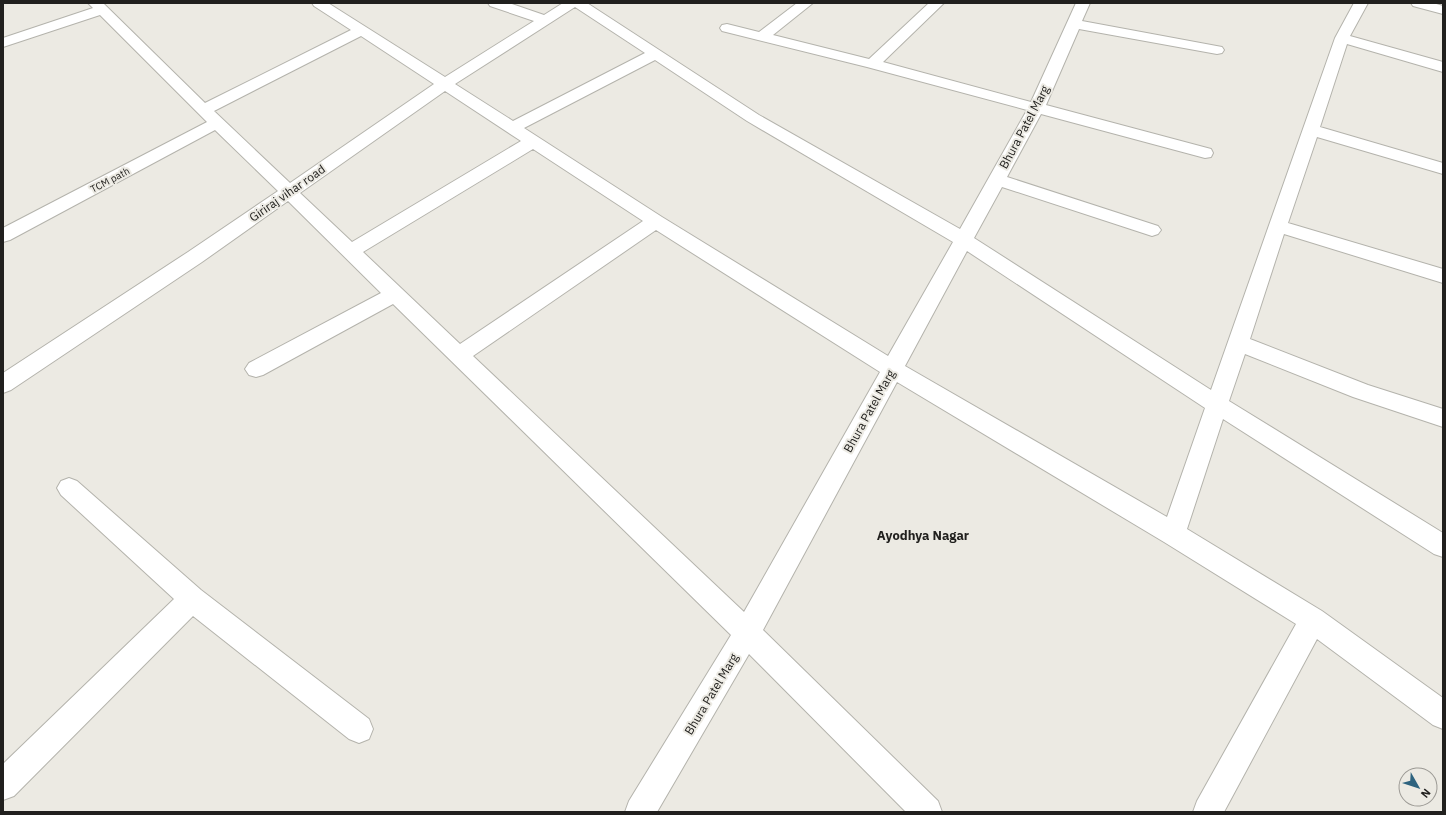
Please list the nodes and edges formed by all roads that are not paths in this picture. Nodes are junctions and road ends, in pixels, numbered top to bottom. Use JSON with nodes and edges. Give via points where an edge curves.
{"nodes":[{"id":1,"x":319,"y":3,"type":"edge"},
{"id":2,"x":494,"y":3,"type":"edge"},
{"id":3,"x":572,"y":3,"type":"edge"},
{"id":4,"x":578,"y":3,"type":"edge"},
{"id":5,"x":806,"y":3,"type":"edge"},
{"id":6,"x":937,"y":3,"type":"edge"},
{"id":7,"x":1083,"y":3,"type":"edge"},
{"id":8,"x":1361,"y":3,"type":"edge"},
{"id":9,"x":1418,"y":3,"type":"edge"},
{"id":10,"x":99,"y":6,"type":"edge"},
{"id":11,"x":1443,"y":10,"type":"edge"},
{"id":12,"x":546,"y":20,"type":"junction"},
{"id":13,"x":1074,"y":24,"type":"junction"},
{"id":14,"x":727,"y":28,"type":"dead end"},
{"id":15,"x":362,"y":30,"type":"junction"},
{"id":16,"x":761,"y":37,"type":"junction"},
{"id":17,"x":1342,"y":38,"type":"junction"},
{"id":18,"x":3,"y":43,"type":"edge"},
{"id":19,"x":1216,"y":50,"type":"dead end"},
{"id":20,"x":655,"y":54,"type":"junction"},
{"id":21,"x":872,"y":64,"type":"junction"},
{"id":22,"x":1443,"y":67,"type":"edge"},
{"id":23,"x":444,"y":84,"type":"junction"},
{"id":24,"x":1037,"y":107,"type":"junction"},
{"id":25,"x":210,"y":116,"type":"junction"},
{"id":26,"x":513,"y":128,"type":"junction"},
{"id":27,"x":1310,"y":130,"type":"junction"},
{"id":28,"x":534,"y":141,"type":"junction"},
{"id":29,"x":1206,"y":153,"type":"dead end"},
{"id":30,"x":1443,"y":169,"type":"edge"},
{"id":31,"x":997,"y":179,"type":"junction"},
{"id":32,"x":289,"y":192,"type":"junction"},
{"id":33,"x":656,"y":221,"type":"junction"},
{"id":34,"x":1278,"y":226,"type":"junction"},
{"id":35,"x":1152,"y":230,"type":"dead end"},
{"id":36,"x":3,"y":236,"type":"edge"},
{"id":37,"x":964,"y":240,"type":"junction"},
{"id":38,"x":350,"y":252,"type":"junction"},
{"id":39,"x":1443,"y":276,"type":"edge"},
{"id":40,"x":395,"y":294,"type":"junction"},
{"id":41,"x":1238,"y":343,"type":"junction"},
{"id":42,"x":458,"y":356,"type":"junction"},
{"id":43,"x":256,"y":369,"type":"dead end"},
{"id":44,"x":892,"y":369,"type":"junction"},
{"id":45,"x":3,"y":384,"type":"edge"},
{"id":46,"x":1218,"y":405,"type":"junction"},
{"id":47,"x":1443,"y":418,"type":"edge"},
{"id":48,"x":69,"y":488,"type":"dead end"},
{"id":49,"x":1173,"y":534,"type":"junction"},
{"id":50,"x":1443,"y":546,"type":"edge"},
{"id":51,"x":192,"y":599,"type":"junction"},
{"id":52,"x":1313,"y":620,"type":"junction"},
{"id":53,"x":747,"y":633,"type":"junction"},
{"id":54,"x":1443,"y":715,"type":"edge"},
{"id":55,"x":359,"y":728,"type":"dead end"},
{"id":56,"x":3,"y":785,"type":"edge"},
{"id":57,"x":640,"y":812,"type":"edge"},
{"id":58,"x":927,"y":812,"type":"edge"},
{"id":59,"x":1208,"y":812,"type":"edge"}],
"edges":[{"from":1,"to":15,"type":"street"},
{"from":2,"to":12,"type":"street"},
{"from":3,"to":12,"type":"street","name":"Giriraj vihar road"},
{"from":4,"to":20,"type":"street"},
{"from":5,"to":16,"type":"street"},
{"from":6,"to":21,"type":"street"},
{"from":7,"to":13,"type":"street","name":"Bhura Patel Marg"},
{"from":8,"to":17,"type":"street"},
{"from":9,"to":11,"type":"street"},
{"from":10,"to":18,"type":"street"},
{"from":10,"to":25,"type":"street"},
{"from":12,"to":23,"type":"street","name":"Giriraj vihar road"},
{"from":13,"to":19,"type":"street"},
{"from":13,"to":24,"type":"street","name":"Bhura Patel Marg"},
{"from":14,"to":16,"type":"street"},
{"from":15,"to":23,"type":"street"},
{"from":15,"to":25,"type":"street","name":"TCM path"},
{"from":16,"to":21,"type":"street"},
{"from":17,"to":22,"type":"street"},
{"from":17,"to":27,"type":"street"},
{"from":20,"to":26,"type":"street"},
{"from":20,"to":37,"type":"street","via":[[753,118]]},
{"from":21,"to":24,"type":"street"},
{"from":23,"to":26,"type":"street"},
{"from":23,"to":32,"type":"street","name":"Giriraj vihar road"},
{"from":24,"to":29,"type":"street"},
{"from":24,"to":31,"type":"street","name":"Bhura Patel Marg"},
{"from":25,"to":32,"type":"street"},
{"from":25,"to":36,"type":"street","name":"TCM path"},
{"from":26,"to":28,"type":"street"},
{"from":27,"to":30,"type":"street"},
{"from":27,"to":34,"type":"street"},
{"from":28,"to":33,"type":"street"},
{"from":28,"to":38,"type":"street"},
{"from":31,"to":35,"type":"street"},
{"from":31,"to":37,"type":"street","name":"Bhura Patel Marg"},
{"from":32,"to":38,"type":"street"},
{"from":32,"to":45,"type":"street","name":"Giriraj vihar road","via":[[196,257]]},
{"from":33,"to":42,"type":"street"},
{"from":33,"to":44,"type":"street"},
{"from":34,"to":39,"type":"street"},
{"from":34,"to":41,"type":"street"},
{"from":37,"to":44,"type":"street","name":"Bhura Patel Marg"},
{"from":37,"to":46,"type":"street"},
{"from":38,"to":40,"type":"street"},
{"from":40,"to":42,"type":"street"},
{"from":40,"to":43,"type":"street"},
{"from":41,"to":46,"type":"street"},
{"from":41,"to":47,"type":"street","via":[[1361,391]]},
{"from":42,"to":53,"type":"street"},
{"from":44,"to":49,"type":"street"},
{"from":44,"to":53,"type":"street","name":"Bhura Patel Marg"},
{"from":46,"to":49,"type":"street"},
{"from":46,"to":50,"type":"street"},
{"from":48,"to":51,"type":"street"},
{"from":49,"to":52,"type":"street"},
{"from":51,"to":55,"type":"street"},
{"from":51,"to":56,"type":"street"},
{"from":52,"to":54,"type":"street"},
{"from":52,"to":59,"type":"street"},
{"from":53,"to":57,"type":"street","name":"Bhura Patel Marg"},
{"from":53,"to":58,"type":"street"}]}
